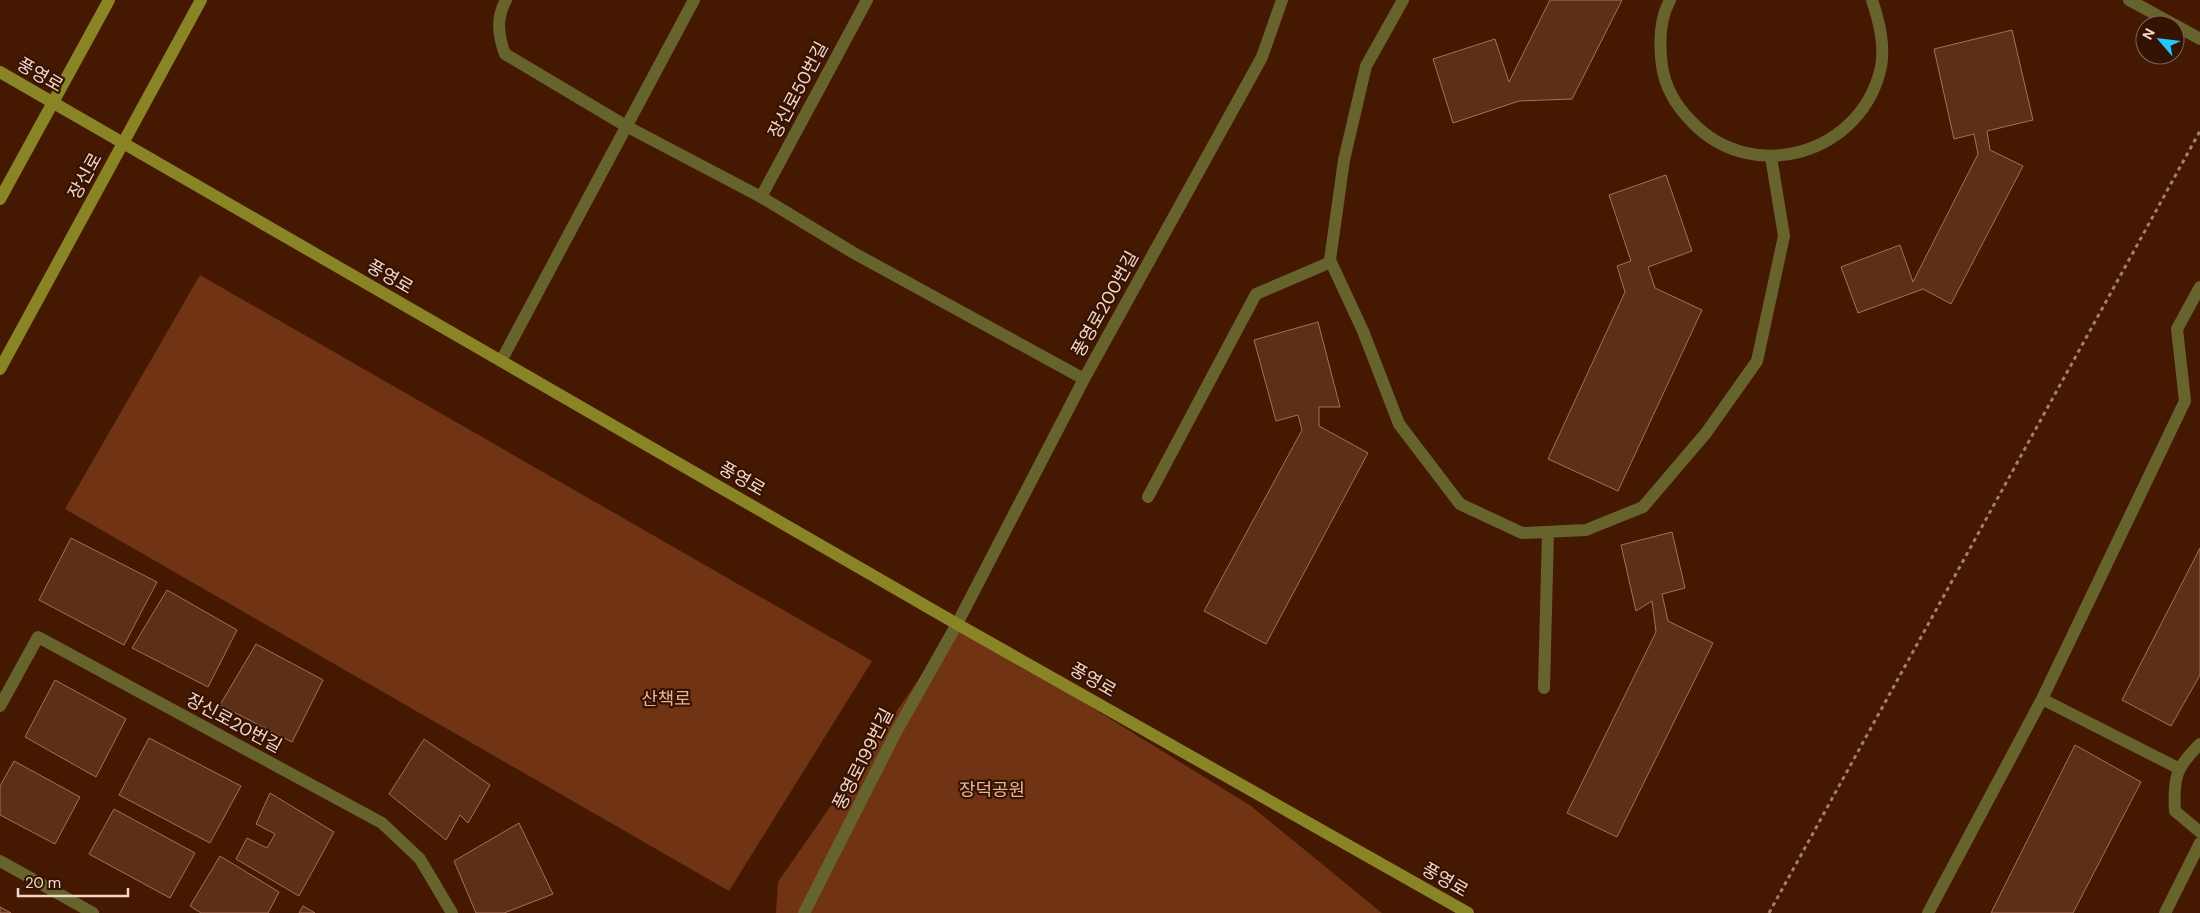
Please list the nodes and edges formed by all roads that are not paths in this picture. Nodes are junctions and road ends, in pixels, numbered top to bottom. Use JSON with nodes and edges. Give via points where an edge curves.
{"nodes":[{"id":1,"x":109,"y":0,"type":"edge"},
{"id":2,"x":202,"y":0,"type":"edge"},
{"id":3,"x":694,"y":0,"type":"edge"},
{"id":4,"x":867,"y":0,"type":"edge"},
{"id":5,"x":1282,"y":0,"type":"edge"},
{"id":6,"x":1403,"y":0,"type":"edge"},
{"id":7,"x":1670,"y":0,"type":"edge"},
{"id":8,"x":1872,"y":0,"type":"edge"},
{"id":9,"x":2129,"y":0,"type":"edge"},
{"id":10,"x":503,"y":5,"type":"edge"},
{"id":11,"x":2157,"y":15,"type":"edge"},
{"id":12,"x":2185,"y":31,"type":"edge"},
{"id":13,"x":2200,"y":39,"type":"edge"},
{"id":14,"x":0,"y":72,"type":"edge"},
{"id":15,"x":53,"y":103,"type":"junction"},
{"id":16,"x":626,"y":126,"type":"junction"},
{"id":17,"x":123,"y":144,"type":"junction"},
{"id":18,"x":1771,"y":157,"type":"junction"},
{"id":19,"x":760,"y":197,"type":"junction"},
{"id":20,"x":0,"y":199,"type":"edge"},
{"id":21,"x":1331,"y":262,"type":"junction"},
{"id":22,"x":2200,"y":287,"type":"edge"},
{"id":23,"x":501,"y":361,"type":"junction"},
{"id":24,"x":0,"y":369,"type":"edge"},
{"id":25,"x":1084,"y":379,"type":"junction"},
{"id":26,"x":1148,"y":496,"type":"dead end"},
{"id":27,"x":1548,"y":532,"type":"junction"},
{"id":28,"x":957,"y":624,"type":"junction"},
{"id":29,"x":1544,"y":688,"type":"dead end"},
{"id":30,"x":2042,"y":699,"type":"junction"},
{"id":31,"x":0,"y":706,"type":"edge"},
{"id":32,"x":2200,"y":744,"type":"edge"},
{"id":33,"x":2180,"y":769,"type":"junction"},
{"id":34,"x":2200,"y":832,"type":"edge"},
{"id":35,"x":2200,"y":844,"type":"edge"},
{"id":36,"x":0,"y":862,"type":"edge"},
{"id":37,"x":94,"y":913,"type":"edge"},
{"id":38,"x":452,"y":913,"type":"edge"},
{"id":39,"x":804,"y":913,"type":"edge"},
{"id":40,"x":1468,"y":913,"type":"edge"},
{"id":41,"x":1928,"y":913,"type":"edge"},
{"id":42,"x":2165,"y":913,"type":"edge"}],
"edges":[{"from":1,"to":15,"type":"main road"},
{"from":2,"to":17,"type":"main road","name":"장신로"},
{"from":3,"to":16,"type":"street"},
{"from":4,"to":19,"type":"street","name":"장신로50번길"},
{"from":5,"to":25,"type":"street","name":"풍영로200번길","via":[[1262,57]]},
{"from":6,"to":21,"type":"street","via":[[1366,66],[1344,160]]},
{"from":7,"to":18,"type":"street","via":[[1659,43],[1664,78],[1680,110],[1704,135],[1736,152]]},
{"from":8,"to":18,"type":"street","via":[[1882,28],[1881,66],[1867,102],[1842,131],[1809,150]]},
{"from":9,"to":11,"type":"street"},
{"from":10,"to":16,"type":"street","via":[[498,36],[505,54]]},
{"from":12,"to":13,"type":"street"},
{"from":14,"to":15,"type":"main road","name":"풍영로"},
{"from":15,"to":17,"type":"main road","name":"풍영로"},
{"from":15,"to":20,"type":"main road"},
{"from":16,"to":19,"type":"street"},
{"from":16,"to":23,"type":"street"},
{"from":17,"to":23,"type":"main road","name":"풍영로"},
{"from":17,"to":24,"type":"main road","name":"장신로"},
{"from":18,"to":27,"type":"street","via":[[1784,236],[1757,361],[1706,433],[1644,507],[1586,530]]},
{"from":19,"to":25,"type":"street","via":[[852,252]]},
{"from":21,"to":26,"type":"street","via":[[1256,294]]},
{"from":21,"to":27,"type":"street","via":[[1363,331],[1398,424],[1460,504],[1522,533]]},
{"from":22,"to":30,"type":"street","via":[[2177,329],[2185,400]]},
{"from":23,"to":28,"type":"main road","name":"풍영로"},
{"from":25,"to":28,"type":"street","name":"풍영로200번길"},
{"from":27,"to":29,"type":"street"},
{"from":28,"to":39,"type":"street","name":"풍영로199번길","via":[[896,732]]},
{"from":28,"to":40,"type":"main road","name":"풍영로"},
{"from":30,"to":33,"type":"street"},
{"from":30,"to":41,"type":"street"},
{"from":31,"to":38,"type":"street","name":"장신로20번길","via":[[38,637],[382,823],[420,859]]},
{"from":32,"to":33,"type":"street","via":[[2183,761]]},
{"from":33,"to":34,"type":"street","via":[[2173,786],[2174,811]]},
{"from":35,"to":42,"type":"street"},
{"from":36,"to":37,"type":"street"}]}
